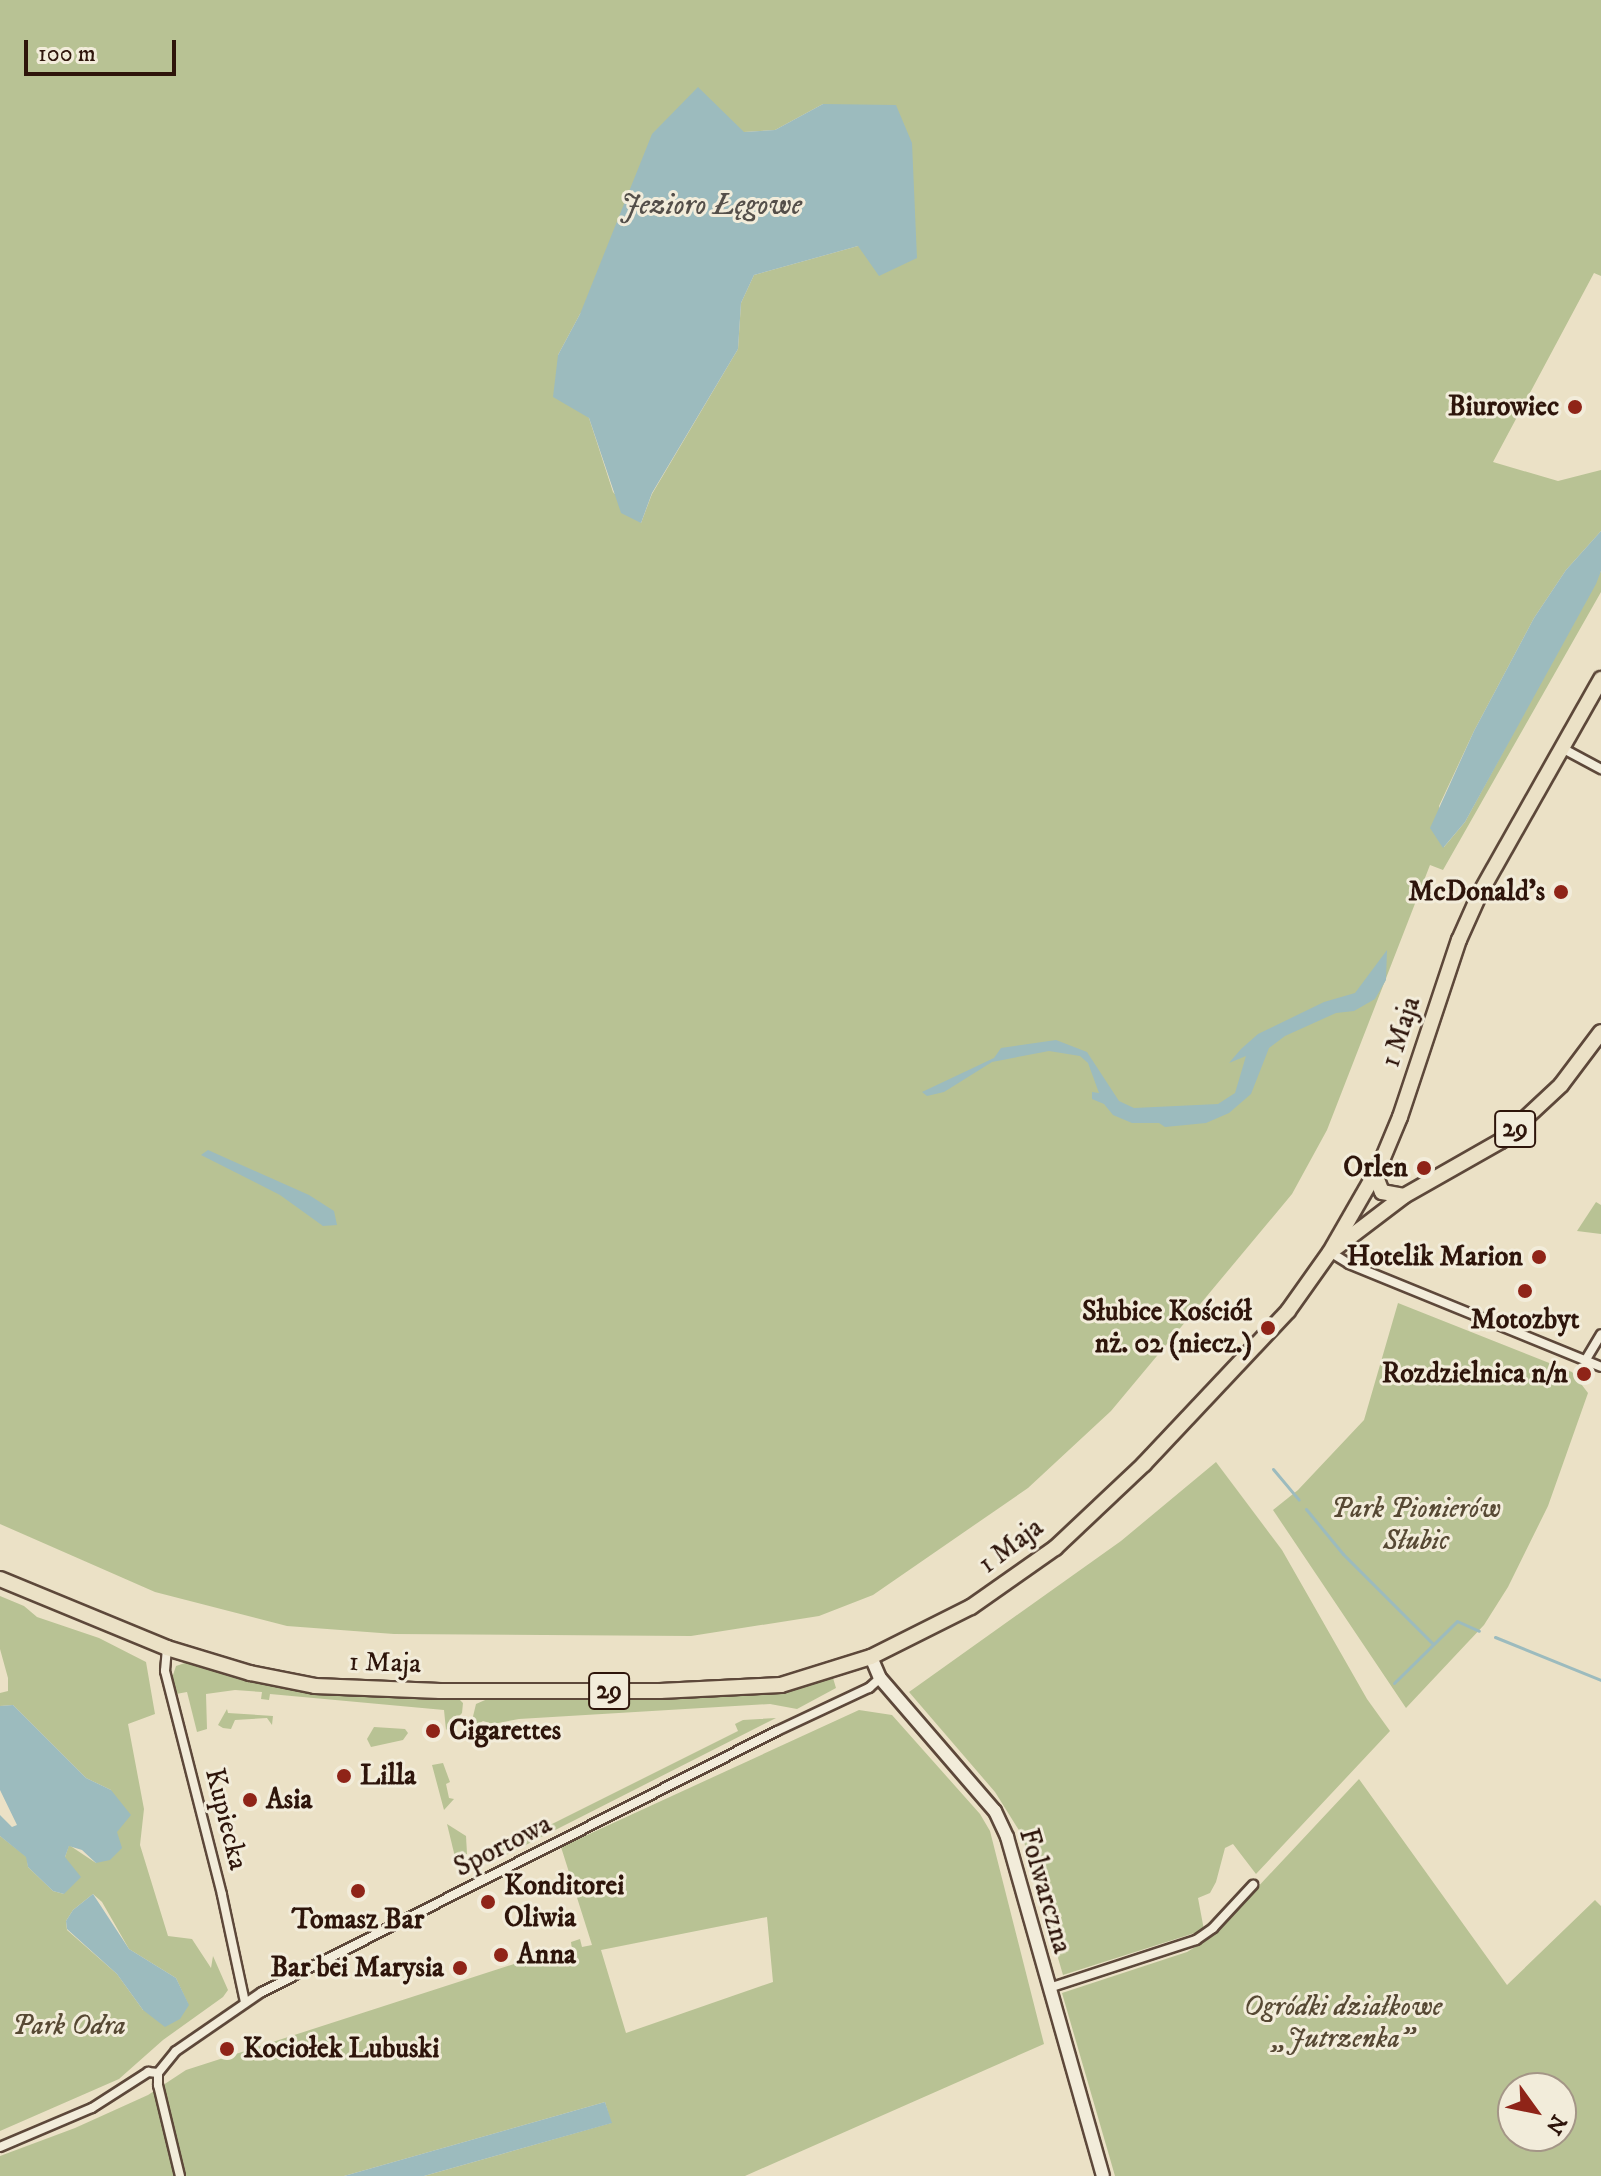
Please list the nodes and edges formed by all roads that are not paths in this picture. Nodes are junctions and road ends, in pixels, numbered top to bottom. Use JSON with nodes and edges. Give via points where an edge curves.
{"nodes":[{"id":1,"x":1601,"y":679,"type":"edge"},
{"id":2,"x":1560,"y":747,"type":"junction"},
{"id":3,"x":1601,"y":769,"type":"edge"},
{"id":4,"x":1601,"y":1032,"type":"edge"},
{"id":5,"x":1375,"y":1174,"type":"junction"},
{"id":6,"x":1404,"y":1196,"type":"junction"},
{"id":7,"x":1330,"y":1252,"type":"junction"},
{"id":8,"x":1601,"y":1334,"type":"edge"},
{"id":9,"x":1585,"y":1361,"type":"junction"},
{"id":10,"x":1601,"y":1367,"type":"edge"},
{"id":11,"x":0,"y":1579,"type":"edge"},
{"id":12,"x":167,"y":1648,"type":"junction"},
{"id":13,"x":871,"y":1657,"type":"junction"},
{"id":14,"x":880,"y":1678,"type":"junction"},
{"id":15,"x":1253,"y":1885,"type":"dead end"},
{"id":16,"x":1049,"y":1988,"type":"junction"},
{"id":17,"x":245,"y":2002,"type":"junction"},
{"id":18,"x":158,"y":2073,"type":"junction"},
{"id":19,"x":0,"y":2147,"type":"edge"},
{"id":20,"x":180,"y":2176,"type":"edge"},
{"id":21,"x":1103,"y":2176,"type":"edge"}],
"edges":[{"from":1,"to":2,"type":"main road","name":"1 Maja","number":"29"},
{"from":2,"to":3,"type":"street"},
{"from":2,"to":5,"type":"main road","name":"1 Maja","number":"29","via":[[1475,903]]},
{"from":4,"to":6,"type":"main road","number":"29","via":[[1532,1115],[1470,1161]]},
{"from":5,"to":6,"type":"main road","via":[[1382,1192]]},
{"from":5,"to":7,"type":"main road","name":"1 Maja","number":"29"},
{"from":6,"to":7,"type":"main road","number":"29"},
{"from":7,"to":9,"type":"street"},
{"from":7,"to":13,"type":"main road","name":"1 Maja","number":"29","via":[[1288,1311],[1203,1405],[1055,1548],[971,1607]]},
{"from":8,"to":9,"type":"street"},
{"from":9,"to":10,"type":"street"},
{"from":11,"to":12,"type":"main road","name":"1 Maja","number":"29"},
{"from":12,"to":13,"type":"main road","name":"1 Maja","number":"29","via":[[315,1686],[440,1691],[752,1688],[812,1677]]},
{"from":12,"to":17,"type":"street","name":"Kupiecka","via":[[165,1671]]},
{"from":13,"to":14,"type":"street","name":"Folwarczna"},
{"from":14,"to":16,"type":"street","name":"Folwarczna","via":[[995,1811]]},
{"from":14,"to":17,"type":"street","name":"Sportowa"},
{"from":15,"to":16,"type":"street","via":[[1196,1940]]},
{"from":16,"to":21,"type":"street","name":"Folwarczna"},
{"from":17,"to":18,"type":"street","name":"Sportowa","via":[[176,2051]]},
{"from":18,"to":19,"type":"street","name":"Sportowa","via":[[148,2072],[92,2108]]},
{"from":18,"to":20,"type":"street"}]}
